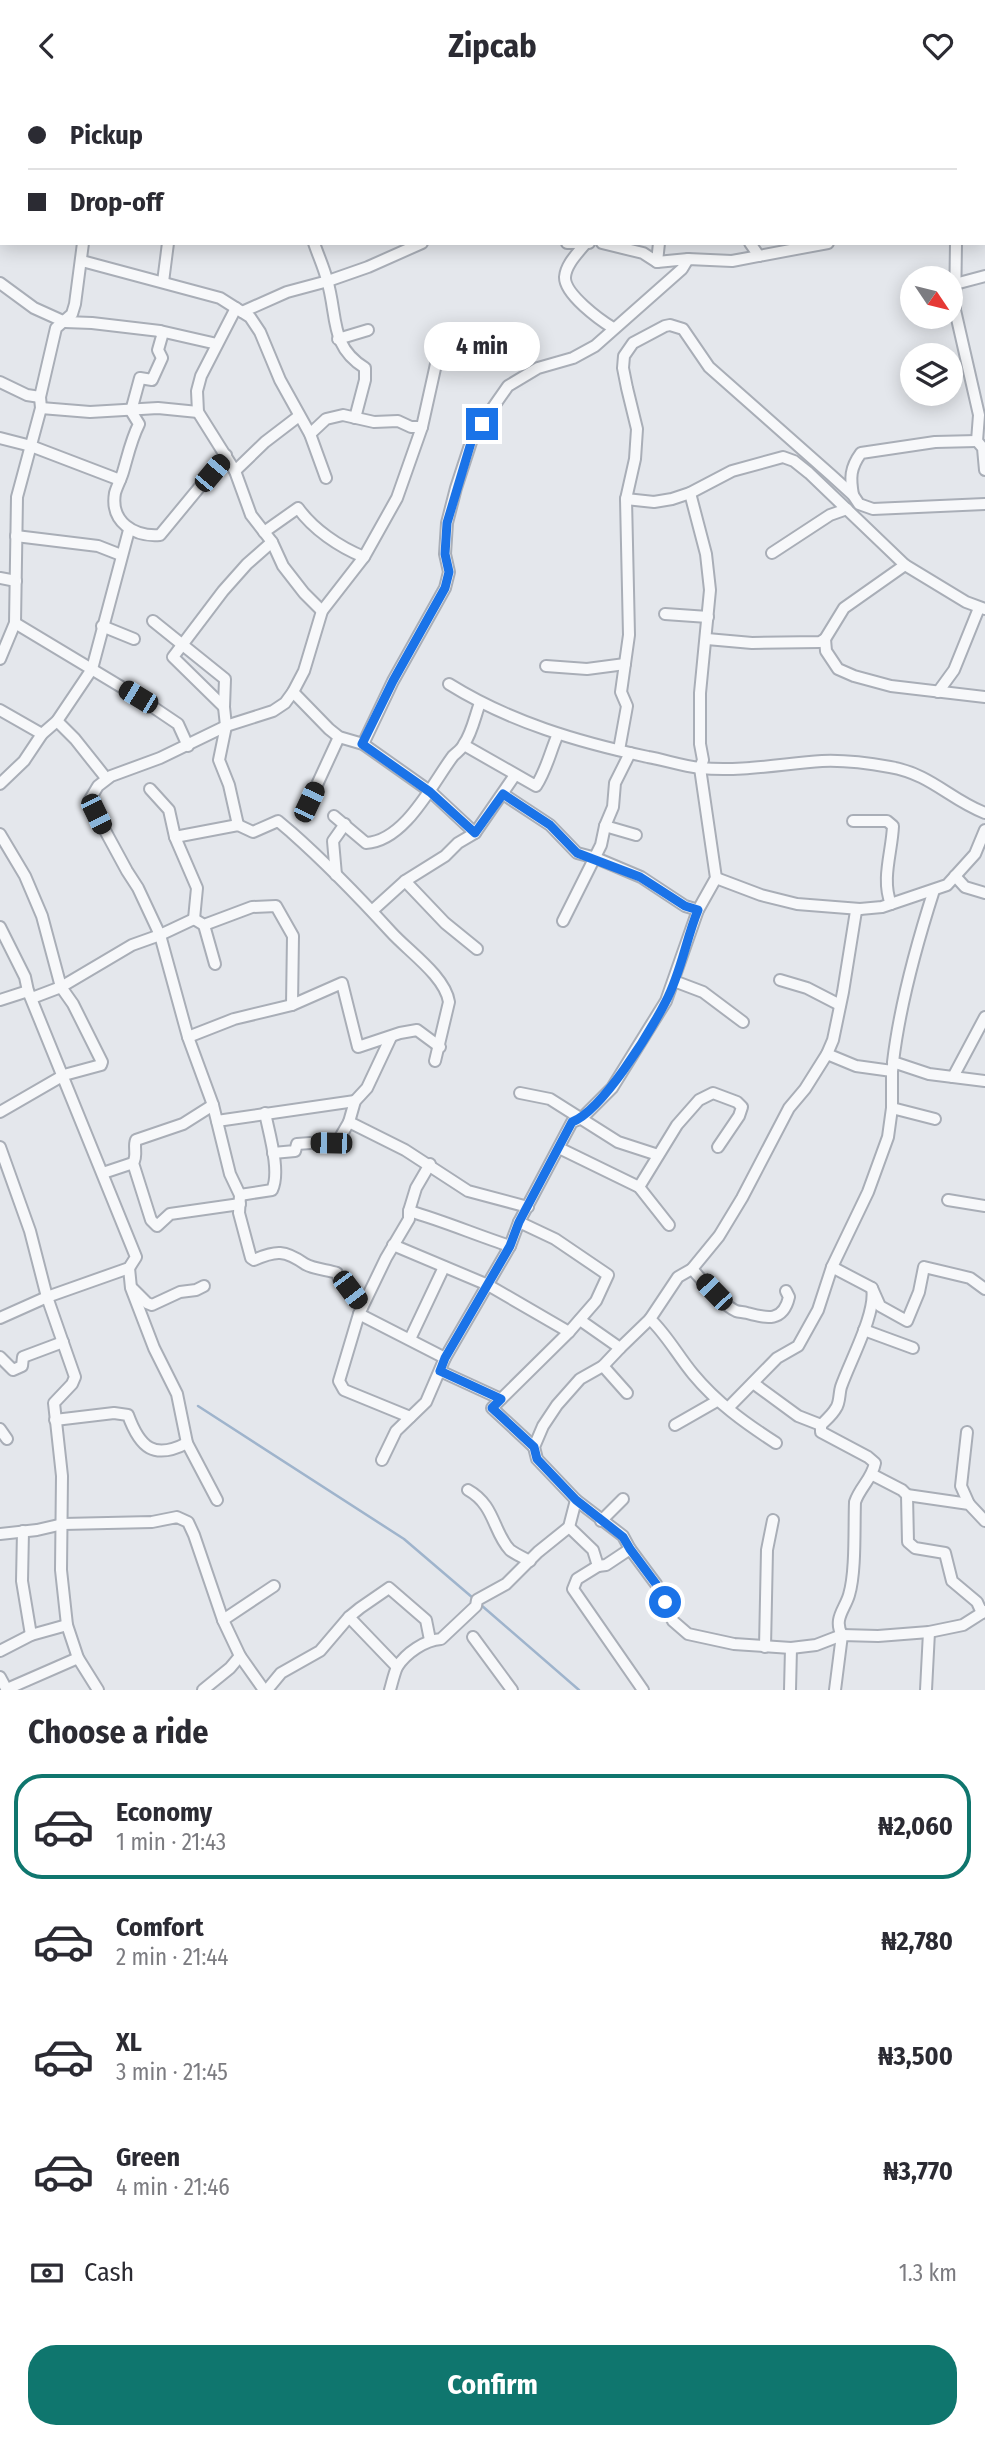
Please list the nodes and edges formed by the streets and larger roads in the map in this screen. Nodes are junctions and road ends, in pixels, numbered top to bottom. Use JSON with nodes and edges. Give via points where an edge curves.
{"nodes":[{"id":1,"x":83,"y":245,"type":"edge"},
{"id":2,"x":168,"y":245,"type":"edge"},
{"id":3,"x":315,"y":245,"type":"edge"},
{"id":4,"x":417,"y":245,"type":"edge"},
{"id":5,"x":569,"y":245,"type":"edge"},
{"id":6,"x":586,"y":245,"type":"edge"},
{"id":7,"x":610,"y":245,"type":"edge"},
{"id":8,"x":659,"y":245,"type":"edge"},
{"id":9,"x":751,"y":245,"type":"edge"},
{"id":10,"x":817,"y":245,"type":"edge"},
{"id":11,"x":956,"y":245,"type":"edge"},
{"id":12,"x":759,"y":256,"type":"junction"},
{"id":13,"x":688,"y":259,"type":"junction"},
{"id":14,"x":82,"y":261,"type":"junction"},
{"id":15,"x":571,"y":262,"type":"junction"},
{"id":16,"x":657,"y":262,"type":"junction"},
{"id":17,"x":955,"y":266,"type":"edge"},
{"id":18,"x":985,"y":276,"type":"edge"},
{"id":19,"x":328,"y":281,"type":"junction"},
{"id":20,"x":163,"y":282,"type":"junction"},
{"id":21,"x":963,"y":282,"type":"edge"},
{"id":22,"x":0,"y":283,"type":"edge"},
{"id":23,"x":239,"y":310,"type":"junction"},
{"id":24,"x":65,"y":322,"type":"junction"},
{"id":25,"x":613,"y":328,"type":"junction"},
{"id":26,"x":959,"y":329,"type":"edge"},
{"id":27,"x":368,"y":330,"type":"dead end"},
{"id":28,"x":160,"y":331,"type":"junction"},
{"id":29,"x":338,"y":339,"type":"junction"},
{"id":30,"x":217,"y":344,"type":"junction"},
{"id":31,"x":440,"y":346,"type":"dead end"},
{"id":32,"x":0,"y":382,"type":"edge"},
{"id":33,"x":41,"y":402,"type":"junction"},
{"id":34,"x":131,"y":411,"type":"junction"},
{"id":35,"x":198,"y":412,"type":"junction"},
{"id":36,"x":299,"y":416,"type":"junction"},
{"id":37,"x":355,"y":418,"type":"junction"},
{"id":38,"x":422,"y":427,"type":"junction"},
{"id":39,"x":310,"y":434,"type":"junction"},
{"id":40,"x":0,"y":438,"type":"edge"},
{"id":41,"x":978,"y":441,"type":"junction"},
{"id":42,"x":31,"y":446,"type":"junction"},
{"id":43,"x":226,"y":455,"type":"junction"},
{"id":44,"x":985,"y":470,"type":"edge"},
{"id":45,"x":235,"y":471,"type":"junction"},
{"id":46,"x":326,"y":478,"type":"dead end"},
{"id":47,"x":120,"y":480,"type":"junction"},
{"id":48,"x":690,"y":493,"type":"junction"},
{"id":49,"x":853,"y":495,"type":"junction"},
{"id":50,"x":626,"y":499,"type":"junction"},
{"id":51,"x":985,"y":504,"type":"edge"},
{"id":52,"x":847,"y":509,"type":"junction"},
{"id":53,"x":129,"y":530,"type":"junction"},
{"id":54,"x":264,"y":532,"type":"junction"},
{"id":55,"x":16,"y":536,"type":"junction"},
{"id":56,"x":272,"y":542,"type":"junction"},
{"id":57,"x":772,"y":553,"type":"dead end"},
{"id":58,"x":121,"y":555,"type":"junction"},
{"id":59,"x":364,"y":557,"type":"junction"},
{"id":60,"x":905,"y":565,"type":"junction"},
{"id":61,"x":0,"y":578,"type":"edge"},
{"id":62,"x":16,"y":581,"type":"junction"},
{"id":63,"x":982,"y":608,"type":"edge"},
{"id":64,"x":322,"y":611,"type":"junction"},
{"id":65,"x":665,"y":614,"type":"dead end"},
{"id":66,"x":708,"y":617,"type":"junction"},
{"id":67,"x":153,"y":621,"type":"dead end"},
{"id":68,"x":15,"y":624,"type":"junction"},
{"id":69,"x":102,"y":626,"type":"junction"},
{"id":70,"x":134,"y":639,"type":"dead end"},
{"id":71,"x":707,"y":639,"type":"junction"},
{"id":72,"x":825,"y":639,"type":"junction"},
{"id":73,"x":183,"y":643,"type":"junction"},
{"id":74,"x":0,"y":659,"type":"edge"},
{"id":75,"x":625,"y":664,"type":"junction"},
{"id":76,"x":546,"y":666,"type":"dead end"},
{"id":77,"x":92,"y":669,"type":"junction"},
{"id":78,"x":449,"y":684,"type":"dead end"},
{"id":79,"x":293,"y":692,"type":"junction"},
{"id":80,"x":938,"y":692,"type":"junction"},
{"id":81,"x":985,"y":697,"type":"edge"},
{"id":82,"x":480,"y":703,"type":"junction"},
{"id":83,"x":224,"y":706,"type":"junction"},
{"id":84,"x":0,"y":710,"type":"edge"},
{"id":85,"x":57,"y":721,"type":"junction"},
{"id":86,"x":226,"y":726,"type":"junction"},
{"id":87,"x":42,"y":734,"type":"junction"},
{"id":88,"x":558,"y":734,"type":"junction"},
{"id":89,"x":339,"y":737,"type":"junction"},
{"id":90,"x":362,"y":744,"type":"junction"},
{"id":91,"x":464,"y":745,"type":"junction"},
{"id":92,"x":188,"y":746,"type":"junction"},
{"id":93,"x":624,"y":752,"type":"junction"},
{"id":94,"x":700,"y":768,"type":"junction"},
{"id":95,"x":515,"y":775,"type":"junction"},
{"id":96,"x":106,"y":778,"type":"junction"},
{"id":97,"x":0,"y":784,"type":"edge"},
{"id":98,"x":150,"y":789,"type":"dead end"},
{"id":99,"x":430,"y":792,"type":"junction"},
{"id":100,"x":503,"y":794,"type":"junction"},
{"id":101,"x":309,"y":802,"type":"dead end"},
{"id":102,"x":985,"y":813,"type":"edge"},
{"id":103,"x":334,"y":816,"type":"dead end"},
{"id":104,"x":853,"y":821,"type":"dead end"},
{"id":105,"x":345,"y":824,"type":"junction"},
{"id":106,"x":238,"y":825,"type":"junction"},
{"id":107,"x":605,"y":826,"type":"junction"},
{"id":108,"x":985,"y":829,"type":"edge"},
{"id":109,"x":475,"y":833,"type":"junction"},
{"id":110,"x":0,"y":834,"type":"edge"},
{"id":111,"x":636,"y":835,"type":"dead end"},
{"id":112,"x":176,"y":837,"type":"junction"},
{"id":113,"x":596,"y":858,"type":"junction"},
{"id":114,"x":336,"y":875,"type":"junction"},
{"id":115,"x":955,"y":876,"type":"junction"},
{"id":116,"x":716,"y":878,"type":"junction"},
{"id":117,"x":405,"y":881,"type":"junction"},
{"id":118,"x":934,"y":890,"type":"junction"},
{"id":119,"x":985,"y":893,"type":"edge"},
{"id":120,"x":891,"y":904,"type":"junction"},
{"id":121,"x":860,"y":909,"type":"junction"},
{"id":122,"x":373,"y":910,"type":"junction"},
{"id":123,"x":698,"y":910,"type":"junction"},
{"id":124,"x":563,"y":921,"type":"dead end"},
{"id":125,"x":199,"y":922,"type":"junction"},
{"id":126,"x":0,"y":927,"type":"edge"},
{"id":127,"x":160,"y":935,"type":"junction"},
{"id":128,"x":477,"y":949,"type":"dead end"},
{"id":129,"x":215,"y":964,"type":"dead end"},
{"id":130,"x":780,"y":980,"type":"dead end"},
{"id":131,"x":674,"y":981,"type":"junction"},
{"id":132,"x":61,"y":987,"type":"junction"},
{"id":133,"x":30,"y":994,"type":"junction"},
{"id":134,"x":0,"y":1000,"type":"edge"},
{"id":135,"x":292,"y":1005,"type":"junction"},
{"id":136,"x":840,"y":1005,"type":"junction"},
{"id":137,"x":985,"y":1017,"type":"edge"},
{"id":138,"x":743,"y":1022,"type":"dead end"},
{"id":139,"x":391,"y":1037,"type":"junction"},
{"id":140,"x":188,"y":1038,"type":"junction"},
{"id":141,"x":440,"y":1047,"type":"junction"},
{"id":142,"x":827,"y":1053,"type":"junction"},
{"id":143,"x":435,"y":1061,"type":"dead end"},
{"id":144,"x":892,"y":1067,"type":"junction"},
{"id":145,"x":64,"y":1075,"type":"junction"},
{"id":146,"x":953,"y":1077,"type":"junction"},
{"id":147,"x":985,"y":1081,"type":"edge"},
{"id":148,"x":520,"y":1093,"type":"dead end"},
{"id":149,"x":355,"y":1101,"type":"junction"},
{"id":150,"x":213,"y":1105,"type":"junction"},
{"id":151,"x":892,"y":1108,"type":"junction"},
{"id":152,"x":0,"y":1112,"type":"edge"},
{"id":153,"x":265,"y":1113,"type":"junction"},
{"id":154,"x":582,"y":1118,"type":"junction"},
{"id":155,"x":935,"y":1119,"type":"dead end"},
{"id":156,"x":218,"y":1121,"type":"junction"},
{"id":157,"x":349,"y":1122,"type":"junction"},
{"id":158,"x":0,"y":1147,"type":"edge"},
{"id":159,"x":718,"y":1147,"type":"dead end"},
{"id":160,"x":559,"y":1148,"type":"junction"},
{"id":161,"x":273,"y":1153,"type":"junction"},
{"id":162,"x":658,"y":1155,"type":"junction"},
{"id":163,"x":134,"y":1163,"type":"junction"},
{"id":164,"x":430,"y":1164,"type":"junction"},
{"id":165,"x":103,"y":1173,"type":"junction"},
{"id":166,"x":639,"y":1187,"type":"junction"},
{"id":167,"x":240,"y":1199,"type":"junction"},
{"id":168,"x":948,"y":1200,"type":"dead end"},
{"id":169,"x":985,"y":1206,"type":"edge"},
{"id":170,"x":528,"y":1207,"type":"junction"},
{"id":171,"x":410,"y":1211,"type":"junction"},
{"id":172,"x":519,"y":1222,"type":"junction"},
{"id":173,"x":669,"y":1225,"type":"dead end"},
{"id":174,"x":393,"y":1245,"type":"junction"},
{"id":175,"x":510,"y":1246,"type":"junction"},
{"id":176,"x":444,"y":1267,"type":"junction"},
{"id":177,"x":832,"y":1267,"type":"junction"},
{"id":178,"x":129,"y":1268,"type":"junction"},
{"id":179,"x":692,"y":1269,"type":"junction"},
{"id":180,"x":488,"y":1285,"type":"junction"},
{"id":181,"x":204,"y":1286,"type":"dead end"},
{"id":182,"x":131,"y":1288,"type":"junction"},
{"id":183,"x":872,"y":1288,"type":"junction"},
{"id":184,"x":985,"y":1289,"type":"edge"},
{"id":185,"x":786,"y":1291,"type":"dead end"},
{"id":186,"x":47,"y":1297,"type":"junction"},
{"id":187,"x":361,"y":1310,"type":"junction"},
{"id":188,"x":0,"y":1318,"type":"edge"},
{"id":189,"x":579,"y":1319,"type":"junction"},
{"id":190,"x":650,"y":1319,"type":"junction"},
{"id":191,"x":864,"y":1330,"type":"junction"},
{"id":192,"x":569,"y":1332,"type":"junction"},
{"id":193,"x":410,"y":1339,"type":"junction"},
{"id":194,"x":63,"y":1342,"type":"junction"},
{"id":195,"x":620,"y":1348,"type":"junction"},
{"id":196,"x":912,"y":1348,"type":"dead end"},
{"id":197,"x":0,"y":1357,"type":"edge"},
{"id":198,"x":445,"y":1358,"type":"junction"},
{"id":199,"x":603,"y":1366,"type":"junction"},
{"id":200,"x":440,"y":1371,"type":"junction"},
{"id":201,"x":753,"y":1383,"type":"junction"},
{"id":202,"x":627,"y":1393,"type":"dead end"},
{"id":203,"x":501,"y":1399,"type":"junction"},
{"id":204,"x":717,"y":1401,"type":"junction"},
{"id":205,"x":728,"y":1408,"type":"junction"},
{"id":206,"x":410,"y":1417,"type":"junction"},
{"id":207,"x":55,"y":1420,"type":"junction"},
{"id":208,"x":675,"y":1425,"type":"dead end"},
{"id":209,"x":821,"y":1425,"type":"junction"},
{"id":210,"x":967,"y":1431,"type":"dead end"},
{"id":211,"x":187,"y":1443,"type":"junction"},
{"id":212,"x":776,"y":1444,"type":"dead end"},
{"id":213,"x":534,"y":1447,"type":"junction"},
{"id":214,"x":382,"y":1461,"type":"dead end"},
{"id":215,"x":873,"y":1475,"type":"junction"},
{"id":216,"x":468,"y":1490,"type":"dead end"},
{"id":217,"x":907,"y":1495,"type":"junction"},
{"id":218,"x":623,"y":1499,"type":"dead end"},
{"id":219,"x":217,"y":1500,"type":"dead end"},
{"id":220,"x":576,"y":1500,"type":"junction"},
{"id":221,"x":969,"y":1504,"type":"junction"},
{"id":222,"x":773,"y":1520,"type":"dead end"},
{"id":223,"x":601,"y":1521,"type":"junction"},
{"id":224,"x":985,"y":1521,"type":"edge"},
{"id":225,"x":63,"y":1524,"type":"junction"},
{"id":226,"x":569,"y":1527,"type":"junction"},
{"id":227,"x":23,"y":1531,"type":"junction"},
{"id":228,"x":0,"y":1534,"type":"edge"},
{"id":229,"x":630,"y":1549,"type":"junction"},
{"id":230,"x":530,"y":1561,"type":"junction"},
{"id":231,"x":598,"y":1566,"type":"junction"},
{"id":232,"x":274,"y":1586,"type":"dead end"},
{"id":233,"x":984,"y":1612,"type":"edge"},
{"id":234,"x":349,"y":1617,"type":"junction"},
{"id":235,"x":223,"y":1621,"type":"junction"},
{"id":236,"x":67,"y":1625,"type":"junction"},
{"id":237,"x":929,"y":1632,"type":"junction"},
{"id":238,"x":31,"y":1635,"type":"junction"},
{"id":239,"x":842,"y":1635,"type":"junction"},
{"id":240,"x":473,"y":1637,"type":"dead end"},
{"id":241,"x":430,"y":1640,"type":"junction"},
{"id":242,"x":765,"y":1647,"type":"junction"},
{"id":243,"x":792,"y":1649,"type":"junction"},
{"id":244,"x":0,"y":1651,"type":"edge"},
{"id":245,"x":240,"y":1657,"type":"junction"},
{"id":246,"x":78,"y":1658,"type":"junction"},
{"id":247,"x":397,"y":1668,"type":"junction"},
{"id":248,"x":0,"y":1679,"type":"edge"},
{"id":249,"x":7,"y":1690,"type":"edge"},
{"id":250,"x":98,"y":1690,"type":"edge"},
{"id":251,"x":203,"y":1690,"type":"edge"},
{"id":252,"x":266,"y":1690,"type":"edge"},
{"id":253,"x":390,"y":1690,"type":"edge"},
{"id":254,"x":512,"y":1690,"type":"edge"},
{"id":255,"x":643,"y":1690,"type":"edge"},
{"id":256,"x":790,"y":1690,"type":"edge"},
{"id":257,"x":835,"y":1690,"type":"edge"},
{"id":258,"x":926,"y":1690,"type":"edge"}],
"edges":[{"from":1,"to":14,"type":"street"},
{"from":2,"to":20,"type":"street"},
{"from":3,"to":19,"type":"street"},
{"from":4,"to":19,"type":"street"},
{"from":5,"to":15,"type":"street"},
{"from":6,"to":15,"type":"street"},
{"from":7,"to":16,"type":"street","via":[[643,253]]},
{"from":8,"to":16,"type":"street"},
{"from":9,"to":12,"type":"street"},
{"from":10,"to":12,"type":"street"},
{"from":11,"to":17,"type":"street"},
{"from":12,"to":13,"type":"street","via":[[732,261]]},
{"from":13,"to":16,"type":"street"},
{"from":13,"to":25,"type":"street"},
{"from":14,"to":20,"type":"street"},
{"from":14,"to":24,"type":"street","via":[[75,304]]},
{"from":15,"to":25,"type":"street","via":[[567,286],[592,314]]},
{"from":18,"to":21,"type":"street"},
{"from":19,"to":23,"type":"street"},
{"from":19,"to":29,"type":"street"},
{"from":20,"to":23,"type":"street","via":[[220,298]]},
{"from":22,"to":24,"type":"street","via":[[34,308]]},
{"from":23,"to":30,"type":"street"},
{"from":23,"to":36,"type":"street","via":[[260,332]]},
{"from":24,"to":28,"type":"street"},
{"from":24,"to":33,"type":"street","via":[[56,328]]},
{"from":25,"to":90,"type":"street","via":[[595,346],[538,368],[508,386],[473,436],[447,523],[449,572],[445,588]]},
{"from":26,"to":41,"type":"street","via":[[979,415]]},
{"from":27,"to":29,"type":"street"},
{"from":28,"to":30,"type":"street"},
{"from":28,"to":34,"type":"street","via":[[162,358],[152,380],[140,378]]},
{"from":29,"to":37,"type":"street","via":[[345,352],[365,368]]},
{"from":30,"to":35,"type":"street","via":[[201,376]]},
{"from":31,"to":38,"type":"street"},
{"from":32,"to":33,"type":"street"},
{"from":33,"to":34,"type":"street","via":[[90,412]]},
{"from":33,"to":42,"type":"street"},
{"from":34,"to":35,"type":"street"},
{"from":34,"to":47,"type":"street","via":[[139,424]]},
{"from":35,"to":43,"type":"street"},
{"from":36,"to":39,"type":"street"},
{"from":36,"to":45,"type":"street"},
{"from":37,"to":38,"type":"street"},
{"from":37,"to":39,"type":"street","via":[[326,419]]},
{"from":38,"to":59,"type":"street","via":[[397,498]]},
{"from":39,"to":46,"type":"street"},
{"from":40,"to":42,"type":"street"},
{"from":41,"to":44,"type":"street","via":[[984,448]]},
{"from":41,"to":49,"type":"street","via":[[860,453],[850,477]]},
{"from":42,"to":47,"type":"street"},
{"from":42,"to":55,"type":"street","via":[[17,497]]},
{"from":43,"to":45,"type":"street"},
{"from":43,"to":53,"type":"street","via":[[160,535]]},
{"from":45,"to":54,"type":"street","via":[[251,515]]},
{"from":47,"to":53,"type":"street","via":[[115,507]]},
{"from":48,"to":50,"type":"street","via":[[654,502]]},
{"from":48,"to":52,"type":"street","via":[[732,471],[783,457],[809,473]]},
{"from":48,"to":66,"type":"street","via":[[706,554]]},
{"from":49,"to":50,"type":"street","via":[[709,367],[684,329],[670,325],[633,342],[624,356],[637,429]]},
{"from":49,"to":51,"type":"street","via":[[859,504],[873,509]]},
{"from":50,"to":75,"type":"street","via":[[629,635]]},
{"from":52,"to":57,"type":"street"},
{"from":52,"to":60,"type":"street"},
{"from":53,"to":58,"type":"street"},
{"from":54,"to":56,"type":"street"},
{"from":54,"to":59,"type":"street","via":[[298,508],[333,540]]},
{"from":55,"to":58,"type":"street","via":[[98,546]]},
{"from":55,"to":62,"type":"street"},
{"from":56,"to":64,"type":"street","via":[[283,566]]},
{"from":56,"to":73,"type":"street","via":[[247,564]]},
{"from":58,"to":69,"type":"street"},
{"from":59,"to":64,"type":"street"},
{"from":60,"to":63,"type":"street"},
{"from":60,"to":72,"type":"street","via":[[844,608]]},
{"from":61,"to":62,"type":"street"},
{"from":62,"to":68,"type":"street"},
{"from":63,"to":80,"type":"street","via":[[954,670]]},
{"from":64,"to":79,"type":"street"},
{"from":65,"to":66,"type":"street"},
{"from":66,"to":71,"type":"street"},
{"from":67,"to":73,"type":"street"},
{"from":68,"to":74,"type":"street"},
{"from":68,"to":77,"type":"street"},
{"from":69,"to":70,"type":"street"},
{"from":69,"to":77,"type":"street"},
{"from":71,"to":72,"type":"street","via":[[752,643]]},
{"from":71,"to":94,"type":"street"},
{"from":72,"to":80,"type":"street","via":[[826,651],[838,669],[891,686]]},
{"from":73,"to":83,"type":"street","via":[[225,679]]},
{"from":73,"to":83,"type":"street","via":[[174,661]]},
{"from":75,"to":76,"type":"street","via":[[587,669]]},
{"from":75,"to":93,"type":"street","via":[[621,692],[627,706]]},
{"from":77,"to":85,"type":"street"},
{"from":77,"to":92,"type":"street","via":[[178,724]]},
{"from":78,"to":82,"type":"street"},
{"from":79,"to":86,"type":"street","via":[[273,711]]},
{"from":79,"to":89,"type":"street"},
{"from":80,"to":81,"type":"street"},
{"from":82,"to":88,"type":"street"},
{"from":82,"to":91,"type":"street"},
{"from":83,"to":86,"type":"street"},
{"from":84,"to":87,"type":"street"},
{"from":85,"to":87,"type":"street"},
{"from":85,"to":96,"type":"street"},
{"from":86,"to":92,"type":"street"},
{"from":86,"to":106,"type":"street","via":[[219,760]]},
{"from":87,"to":97,"type":"street","via":[[24,761]]},
{"from":88,"to":93,"type":"street"},
{"from":88,"to":95,"type":"street","via":[[536,786]]},
{"from":89,"to":90,"type":"street"},
{"from":89,"to":101,"type":"street"},
{"from":90,"to":99,"type":"street"},
{"from":91,"to":95,"type":"street"},
{"from":91,"to":99,"type":"street"},
{"from":92,"to":96,"type":"street"},
{"from":93,"to":94,"type":"street"},
{"from":93,"to":107,"type":"street"},
{"from":94,"to":102,"type":"street","via":[[844,761],[893,768],[925,777]]},
{"from":94,"to":116,"type":"street"},
{"from":95,"to":100,"type":"street"},
{"from":96,"to":127,"type":"street","via":[[89,801]]},
{"from":98,"to":112,"type":"street","via":[[169,810]]},
{"from":99,"to":105,"type":"street","via":[[390,836],[366,843]]},
{"from":99,"to":109,"type":"street"},
{"from":100,"to":109,"type":"street"},
{"from":100,"to":113,"type":"street","via":[[550,825],[577,853]]},
{"from":103,"to":105,"type":"street"},
{"from":104,"to":120,"type":"street","via":[[887,821],[893,826],[887,879]]},
{"from":105,"to":114,"type":"street","via":[[332,841]]},
{"from":106,"to":112,"type":"street"},
{"from":106,"to":114,"type":"street","via":[[253,832],[278,821]]},
{"from":107,"to":111,"type":"street"},
{"from":107,"to":113,"type":"street"},
{"from":108,"to":115,"type":"street","via":[[975,854]]},
{"from":109,"to":117,"type":"street"},
{"from":110,"to":132,"type":"street","via":[[42,916]]},
{"from":112,"to":125,"type":"street","via":[[197,888]]},
{"from":113,"to":123,"type":"street"},
{"from":113,"to":124,"type":"street"},
{"from":114,"to":122,"type":"street"},
{"from":115,"to":118,"type":"street"},
{"from":115,"to":119,"type":"street","via":[[965,887]]},
{"from":116,"to":121,"type":"street","via":[[797,904]]},
{"from":116,"to":123,"type":"street"},
{"from":117,"to":122,"type":"street"},
{"from":117,"to":128,"type":"street"},
{"from":118,"to":120,"type":"street"},
{"from":118,"to":144,"type":"street","via":[[897,1028]]},
{"from":120,"to":121,"type":"street"},
{"from":121,"to":136,"type":"street","via":[[856,911]]},
{"from":122,"to":141,"type":"street","via":[[448,994]]},
{"from":123,"to":131,"type":"street"},
{"from":125,"to":127,"type":"street"},
{"from":125,"to":129,"type":"street"},
{"from":125,"to":135,"type":"street","via":[[252,907],[276,906],[293,936]]},
{"from":126,"to":133,"type":"street"},
{"from":127,"to":132,"type":"street","via":[[132,945]]},
{"from":127,"to":140,"type":"street"},
{"from":130,"to":136,"type":"street"},
{"from":131,"to":138,"type":"street","via":[[703,992]]},
{"from":131,"to":154,"type":"street","via":[[611,1088]]},
{"from":132,"to":133,"type":"street"},
{"from":132,"to":145,"type":"street","via":[[102,1062]]},
{"from":133,"to":134,"type":"street"},
{"from":133,"to":145,"type":"street"},
{"from":135,"to":139,"type":"street","via":[[342,983],[358,1047]]},
{"from":135,"to":140,"type":"street","via":[[234,1019]]},
{"from":136,"to":142,"type":"street"},
{"from":137,"to":146,"type":"street"},
{"from":139,"to":141,"type":"street","via":[[417,1030]]},
{"from":139,"to":149,"type":"street","via":[[367,1089]]},
{"from":140,"to":150,"type":"street"},
{"from":141,"to":143,"type":"street"},
{"from":142,"to":144,"type":"street","via":[[856,1066]]},
{"from":142,"to":179,"type":"street","via":[[789,1108],[719,1236]]},
{"from":144,"to":146,"type":"street"},
{"from":144,"to":151,"type":"street"},
{"from":145,"to":152,"type":"street"},
{"from":145,"to":165,"type":"street"},
{"from":146,"to":147,"type":"street"},
{"from":148,"to":154,"type":"street","via":[[550,1099]]},
{"from":149,"to":153,"type":"street"},
{"from":149,"to":157,"type":"street"},
{"from":150,"to":156,"type":"street"},
{"from":150,"to":163,"type":"street","via":[[183,1124],[136,1140]]},
{"from":151,"to":155,"type":"street"},
{"from":151,"to":177,"type":"street","via":[[888,1137],[868,1192]]},
{"from":153,"to":156,"type":"street"},
{"from":153,"to":161,"type":"street"},
{"from":154,"to":160,"type":"street","via":[[572,1122]]},
{"from":154,"to":162,"type":"street","via":[[618,1142]]},
{"from":156,"to":167,"type":"street"},
{"from":157,"to":161,"type":"street","via":[[338,1141],[297,1144],[295,1151]]},
{"from":157,"to":164,"type":"street"},
{"from":158,"to":186,"type":"street","via":[[30,1231]]},
{"from":159,"to":162,"type":"street","via":[[742,1107],[713,1093],[699,1100]]},
{"from":160,"to":166,"type":"street"},
{"from":160,"to":170,"type":"street"},
{"from":161,"to":167,"type":"street","via":[[272,1190]]},
{"from":162,"to":166,"type":"street"},
{"from":163,"to":165,"type":"street"},
{"from":163,"to":167,"type":"street","via":[[151,1220],[157,1226],[170,1214]]},
{"from":164,"to":170,"type":"street","via":[[468,1191]]},
{"from":164,"to":171,"type":"street"},
{"from":165,"to":178,"type":"street","via":[[136,1257]]},
{"from":166,"to":173,"type":"street"},
{"from":167,"to":187,"type":"street","via":[[240,1220],[252,1259],[277,1252],[337,1273]]},
{"from":168,"to":169,"type":"street"},
{"from":170,"to":172,"type":"street"},
{"from":171,"to":174,"type":"street"},
{"from":171,"to":175,"type":"street"},
{"from":172,"to":175,"type":"street"},
{"from":172,"to":189,"type":"street","via":[[555,1239],[608,1275],[596,1301]]},
{"from":174,"to":176,"type":"street"},
{"from":174,"to":187,"type":"street"},
{"from":175,"to":180,"type":"street"},
{"from":176,"to":180,"type":"street"},
{"from":176,"to":193,"type":"street"},
{"from":177,"to":183,"type":"street"},
{"from":177,"to":201,"type":"street","via":[[818,1310],[798,1346],[777,1358]]},
{"from":178,"to":182,"type":"street"},
{"from":178,"to":186,"type":"street"},
{"from":179,"to":185,"type":"street","via":[[736,1311],[759,1318],[780,1314],[788,1304]]},
{"from":179,"to":190,"type":"street","via":[[677,1277]]},
{"from":180,"to":192,"type":"street"},
{"from":180,"to":198,"type":"street"},
{"from":181,"to":182,"type":"street","via":[[152,1305]]},
{"from":182,"to":211,"type":"street","via":[[177,1394]]},
{"from":183,"to":184,"type":"street","via":[[880,1306],[907,1321],[924,1267],[970,1278]]},
{"from":183,"to":191,"type":"street","via":[[874,1297]]},
{"from":186,"to":188,"type":"street"},
{"from":186,"to":194,"type":"street"},
{"from":187,"to":193,"type":"street"},
{"from":187,"to":206,"type":"street","via":[[338,1381],[344,1390]]},
{"from":189,"to":192,"type":"street"},
{"from":189,"to":195,"type":"street"},
{"from":190,"to":195,"type":"street"},
{"from":190,"to":204,"type":"street"},
{"from":191,"to":196,"type":"street"},
{"from":191,"to":209,"type":"street","via":[[837,1408]]},
{"from":192,"to":203,"type":"street"},
{"from":193,"to":198,"type":"street"},
{"from":194,"to":197,"type":"street","via":[[23,1357],[22,1366],[13,1370]]},
{"from":194,"to":207,"type":"street","via":[[75,1377],[54,1403]]},
{"from":195,"to":199,"type":"street"},
{"from":198,"to":200,"type":"street"},
{"from":199,"to":202,"type":"street"},
{"from":199,"to":213,"type":"street","via":[[580,1379],[557,1405]]},
{"from":200,"to":203,"type":"street"},
{"from":200,"to":206,"type":"street","via":[[426,1402]]},
{"from":201,"to":205,"type":"street"},
{"from":201,"to":209,"type":"street","via":[[798,1416]]},
{"from":203,"to":213,"type":"street","via":[[492,1408]]},
{"from":204,"to":205,"type":"street"},
{"from":204,"to":208,"type":"street"},
{"from":205,"to":212,"type":"street"},
{"from":206,"to":214,"type":"street","via":[[396,1431]]},
{"from":207,"to":211,"type":"street","via":[[128,1415],[144,1446],[167,1451]]},
{"from":207,"to":225,"type":"street"},
{"from":209,"to":215,"type":"street","via":[[821,1432],[869,1457],[875,1464]]},
{"from":210,"to":221,"type":"street","via":[[961,1486]]},
{"from":211,"to":219,"type":"street"},
{"from":213,"to":220,"type":"street","via":[[537,1459]]},
{"from":215,"to":217,"type":"street"},
{"from":215,"to":239,"type":"street","via":[[855,1502],[849,1595],[839,1612]]},
{"from":216,"to":230,"type":"street","via":[[486,1506],[510,1549]]},
{"from":217,"to":221,"type":"street"},
{"from":217,"to":233,"type":"street","via":[[908,1542],[915,1548],[945,1553],[953,1581]]},
{"from":218,"to":223,"type":"street"},
{"from":220,"to":223,"type":"street"},
{"from":220,"to":226,"type":"street"},
{"from":221,"to":224,"type":"street"},
{"from":222,"to":242,"type":"street","via":[[767,1550]]},
{"from":223,"to":229,"type":"street","via":[[623,1537]]},
{"from":225,"to":227,"type":"street"},
{"from":225,"to":235,"type":"street","via":[[183,1518],[194,1535]]},
{"from":225,"to":236,"type":"street","via":[[61,1570]]},
{"from":226,"to":230,"type":"street"},
{"from":226,"to":231,"type":"street","via":[[593,1550]]},
{"from":227,"to":228,"type":"street"},
{"from":227,"to":238,"type":"street","via":[[22,1581]]},
{"from":229,"to":231,"type":"street"},
{"from":229,"to":242,"type":"street","via":[[656,1584],[674,1621],[688,1634]]},
{"from":230,"to":241,"type":"street","via":[[506,1584],[478,1600],[441,1639]]},
{"from":231,"to":255,"type":"street","via":[[577,1579],[573,1588]]},
{"from":232,"to":235,"type":"street"},
{"from":233,"to":237,"type":"street","via":[[963,1625]]},
{"from":234,"to":241,"type":"street","via":[[389,1588],[426,1621]]},
{"from":234,"to":247,"type":"street"},
{"from":234,"to":252,"type":"street","via":[[320,1651],[281,1673]]},
{"from":235,"to":245,"type":"street"},
{"from":236,"to":238,"type":"street"},
{"from":236,"to":246,"type":"street"},
{"from":237,"to":239,"type":"street"},
{"from":237,"to":258,"type":"street"},
{"from":238,"to":244,"type":"street"},
{"from":239,"to":243,"type":"street"},
{"from":239,"to":257,"type":"street"},
{"from":240,"to":254,"type":"street"},
{"from":241,"to":247,"type":"street"},
{"from":242,"to":243,"type":"street"},
{"from":243,"to":256,"type":"street"},
{"from":245,"to":251,"type":"street"},
{"from":245,"to":252,"type":"street"},
{"from":246,"to":249,"type":"street"},
{"from":246,"to":250,"type":"street"},
{"from":247,"to":253,"type":"street"},
{"from":248,"to":249,"type":"street"}]}
